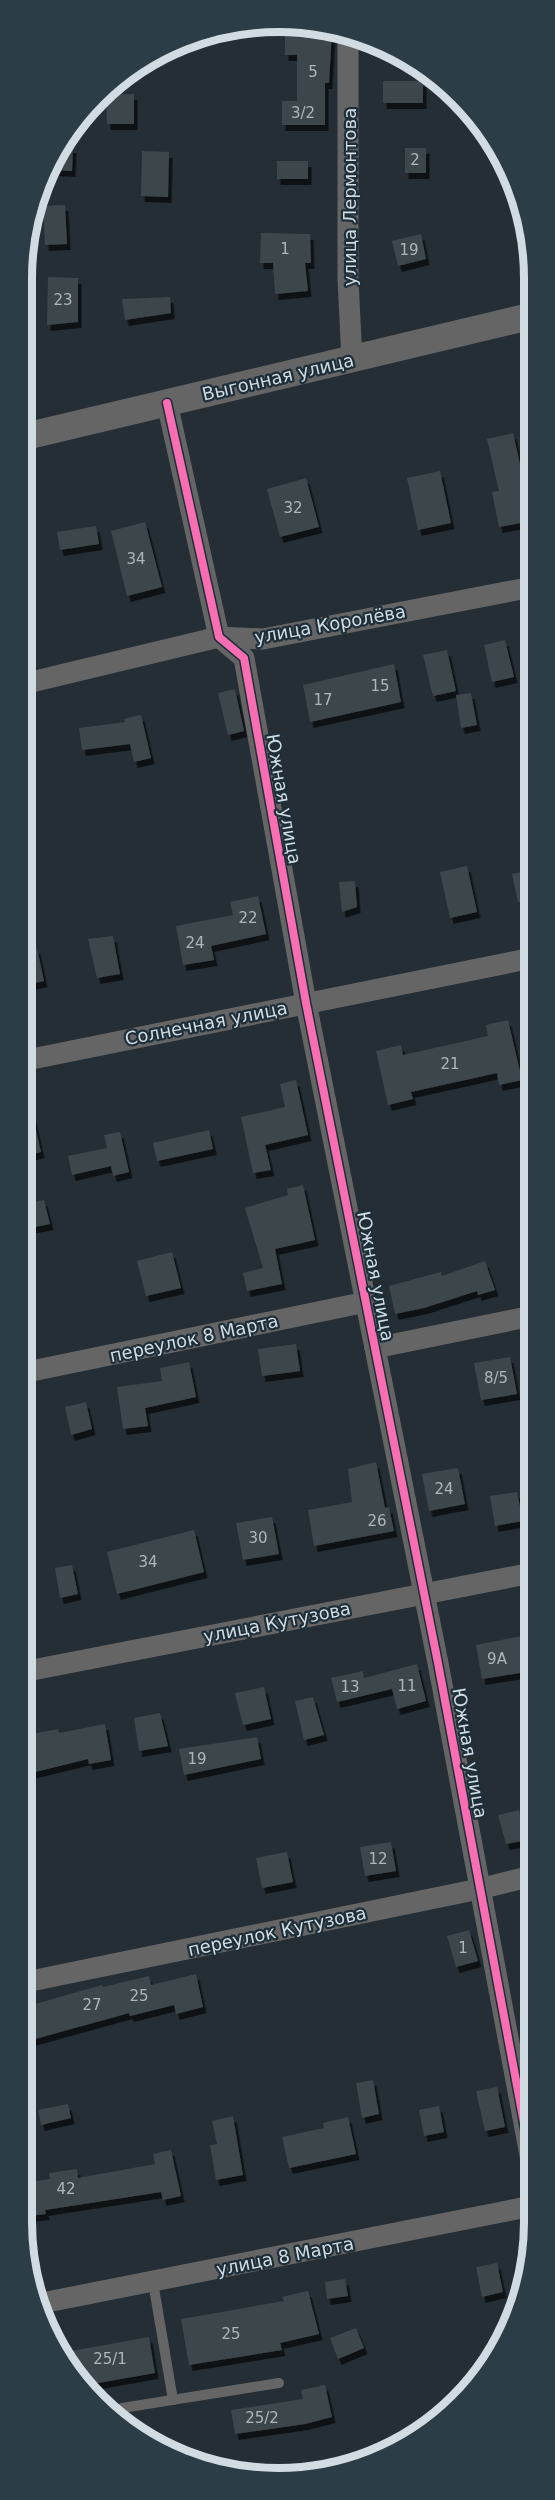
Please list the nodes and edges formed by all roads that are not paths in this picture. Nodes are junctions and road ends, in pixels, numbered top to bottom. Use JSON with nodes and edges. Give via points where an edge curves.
{"nodes":[{"id":1,"x":348,"y":42,"type":"edge"},
{"id":2,"x":524,"y":318,"type":"edge"},
{"id":3,"x":352,"y":360,"type":"junction"},
{"id":4,"x":167,"y":403,"type":"junction"},
{"id":5,"x":32,"y":435,"type":"edge"},
{"id":6,"x":524,"y":588,"type":"edge"},
{"id":7,"x":219,"y":637,"type":"junction"},
{"id":8,"x":32,"y":682,"type":"edge"},
{"id":9,"x":524,"y":960,"type":"edge"},
{"id":10,"x":306,"y":1003,"type":"junction"},
{"id":11,"x":32,"y":1058,"type":"edge"},
{"id":12,"x":366,"y":1302,"type":"junction"},
{"id":13,"x":524,"y":1318,"type":"edge"},
{"id":14,"x":375,"y":1348,"type":"junction"},
{"id":15,"x":32,"y":1371,"type":"edge"},
{"id":16,"x":524,"y":1575,"type":"edge"},
{"id":17,"x":424,"y":1594,"type":"junction"},
{"id":18,"x":32,"y":1670,"type":"edge"},
{"id":19,"x":524,"y":1878,"type":"edge"},
{"id":20,"x":479,"y":1889,"type":"junction"},
{"id":21,"x":32,"y":1981,"type":"edge"},
{"id":22,"x":524,"y":2124,"type":"edge"},
{"id":23,"x":524,"y":2208,"type":"edge"},
{"id":24,"x":153,"y":2282,"type":"junction"},
{"id":25,"x":45,"y":2302,"type":"edge"},
{"id":26,"x":279,"y":2383,"type":"dead end"},
{"id":27,"x":173,"y":2400,"type":"junction"},
{"id":28,"x":122,"y":2408,"type":"dead end"}],
"edges":[{"from":1,"to":3,"type":"street","name":"улица Лермонтова"},
{"from":2,"to":3,"type":"street","name":"Выгонная улица"},
{"from":3,"to":4,"type":"street","name":"Выгонная улица"},
{"from":4,"to":5,"type":"street","name":"Выгонная улица"},
{"from":4,"to":7,"type":"street"},
{"from":6,"to":7,"type":"street","name":"улица Королёва","via":[[263,639]]},
{"from":7,"to":8,"type":"street","name":"улица Королёва"},
{"from":7,"to":10,"type":"street","name":"Южная улица","via":[[244,658]]},
{"from":9,"to":10,"type":"street","name":"Солнечная улица"},
{"from":10,"to":11,"type":"street","name":"Солнечная улица"},
{"from":10,"to":12,"type":"street","name":"Южная улица"},
{"from":12,"to":14,"type":"street","name":"Южная улица"},
{"from":12,"to":15,"type":"street","name":"переулок 8 Марта"},
{"from":13,"to":14,"type":"street"},
{"from":14,"to":17,"type":"street","name":"Южная улица"},
{"from":16,"to":17,"type":"street","name":"улица Кутузова"},
{"from":17,"to":18,"type":"street","name":"улица Кутузова"},
{"from":17,"to":20,"type":"street","name":"Южная улица"},
{"from":19,"to":20,"type":"street","name":"переулок Кутузова"},
{"from":20,"to":21,"type":"street","name":"переулок Кутузова"},
{"from":20,"to":22,"type":"street","name":"Южная улица"},
{"from":23,"to":24,"type":"street","name":"улица 8 Марта"},
{"from":24,"to":25,"type":"street","name":"улица 8 Марта"},
{"from":24,"to":27,"type":"lane"},
{"from":26,"to":27,"type":"lane"},
{"from":27,"to":28,"type":"lane"}]}
